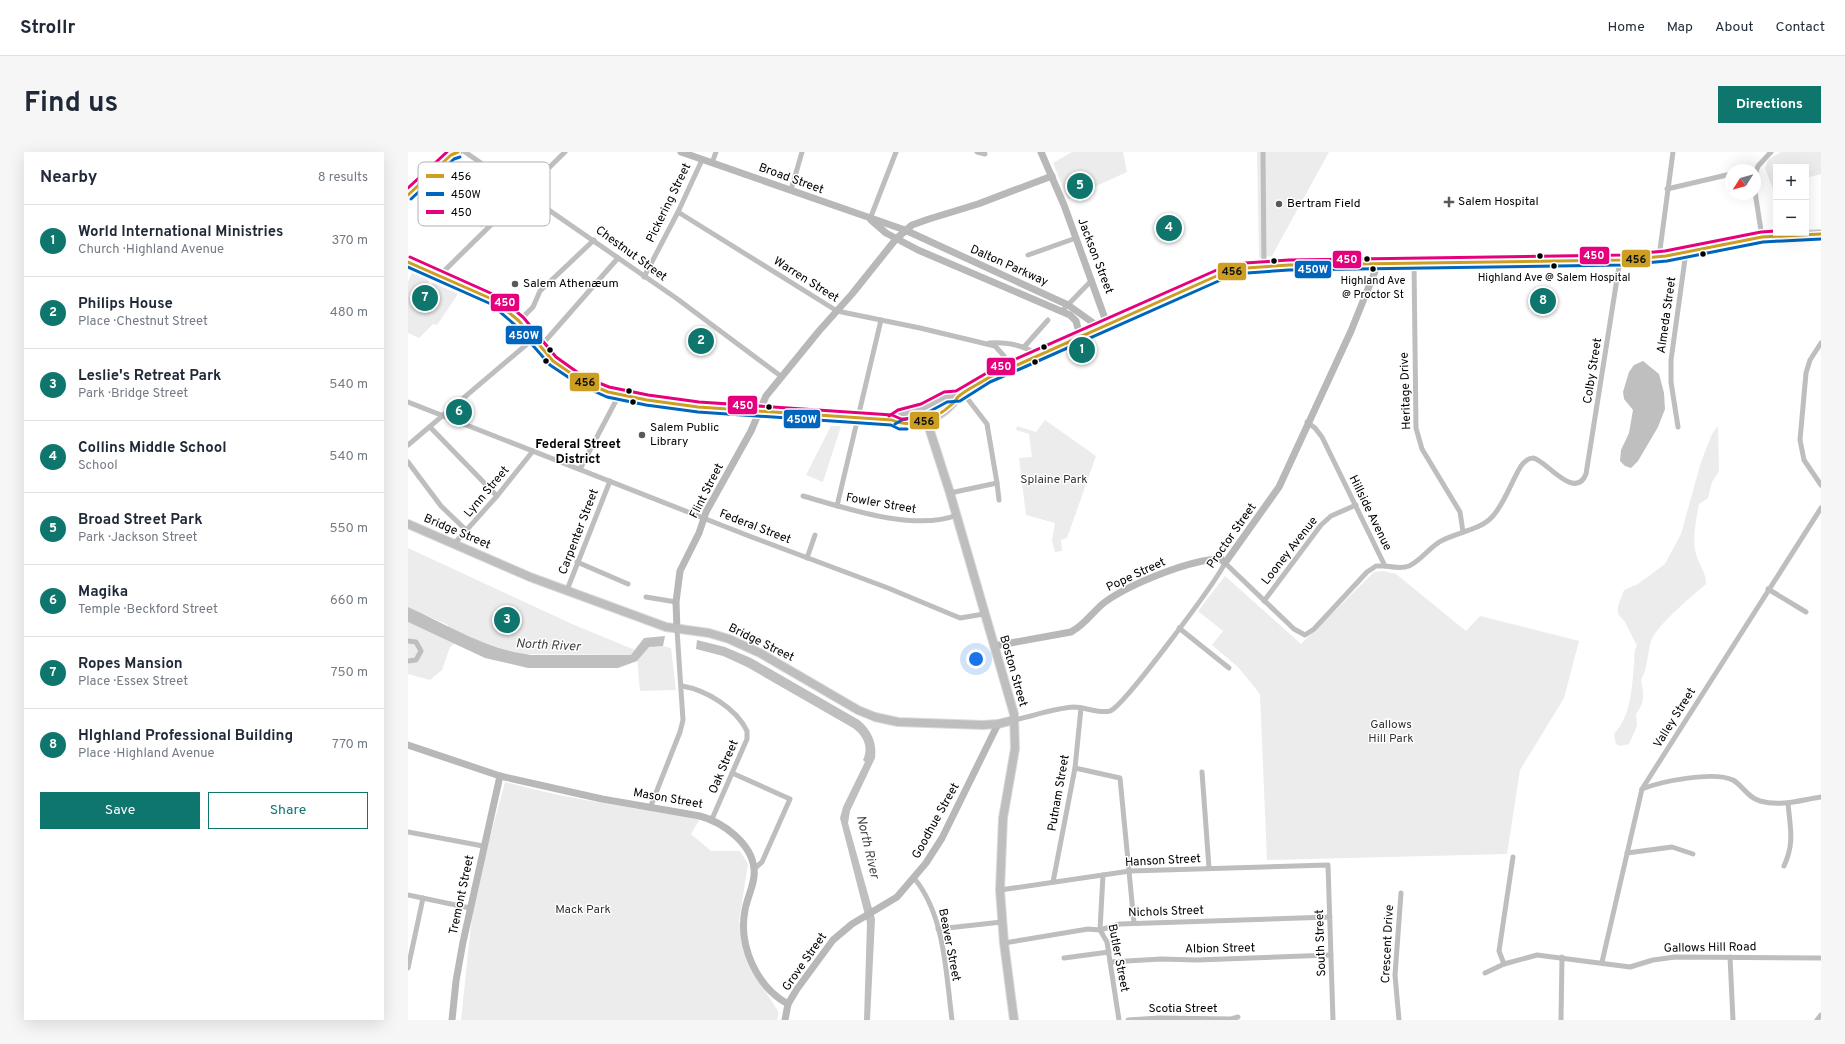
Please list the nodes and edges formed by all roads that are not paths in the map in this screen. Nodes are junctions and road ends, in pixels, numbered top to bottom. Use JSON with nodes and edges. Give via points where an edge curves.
{"nodes":[{"id":1,"x":453,"y":152,"type":"edge"},
{"id":2,"x":465,"y":152,"type":"edge"},
{"id":3,"x":565,"y":152,"type":"edge"},
{"id":4,"x":681,"y":152,"type":"edge"},
{"id":5,"x":716,"y":152,"type":"edge"},
{"id":6,"x":802,"y":152,"type":"edge"},
{"id":7,"x":896,"y":152,"type":"edge"},
{"id":8,"x":977,"y":152,"type":"edge"},
{"id":9,"x":1040,"y":152,"type":"edge"},
{"id":10,"x":1263,"y":152,"type":"edge"},
{"id":11,"x":1673,"y":152,"type":"edge"},
{"id":12,"x":1771,"y":152,"type":"edge"},
{"id":13,"x":984,"y":154,"type":"dead end"},
{"id":14,"x":702,"y":160,"type":"junction"},
{"id":15,"x":443,"y":162,"type":"edge"},
{"id":16,"x":480,"y":162,"type":"edge"},
{"id":17,"x":712,"y":163,"type":"junction"},
{"id":18,"x":1759,"y":164,"type":"edge"},
{"id":19,"x":550,"y":167,"type":"edge"},
{"id":20,"x":1725,"y":175,"type":"edge"},
{"id":21,"x":1052,"y":176,"type":"junction"},
{"id":22,"x":418,"y":186,"type":"edge"},
{"id":23,"x":1667,"y":189,"type":"junction"},
{"id":24,"x":791,"y":190,"type":"junction"},
{"id":25,"x":408,"y":196,"type":"edge"},
{"id":26,"x":1756,"y":200,"type":"edge"},
{"id":27,"x":550,"y":210,"type":"edge"},
{"id":28,"x":678,"y":212,"type":"junction"},
{"id":29,"x":870,"y":219,"type":"junction"},
{"id":30,"x":490,"y":226,"type":"edge"},
{"id":31,"x":905,"y":230,"type":"junction"},
{"id":32,"x":1821,"y":234,"type":"edge"},
{"id":33,"x":1762,"y":237,"type":"junction"},
{"id":34,"x":1076,"y":238,"type":"junction"},
{"id":35,"x":896,"y":239,"type":"junction"},
{"id":36,"x":594,"y":240,"type":"junction"},
{"id":37,"x":1686,"y":252,"type":"junction"},
{"id":38,"x":1028,"y":255,"type":"dead end"},
{"id":39,"x":1659,"y":257,"type":"junction"},
{"id":40,"x":618,"y":258,"type":"junction"},
{"id":41,"x":1620,"y":260,"type":"junction"},
{"id":42,"x":408,"y":262,"type":"edge"},
{"id":43,"x":1414,"y":263,"type":"junction"},
{"id":44,"x":1378,"y":264,"type":"junction"},
{"id":45,"x":1264,"y":266,"type":"junction"},
{"id":46,"x":440,"y":275,"type":"junction"},
{"id":47,"x":644,"y":277,"type":"junction"},
{"id":48,"x":1092,"y":280,"type":"junction"},
{"id":49,"x":1068,"y":305,"type":"junction"},
{"id":50,"x":837,"y":311,"type":"junction"},
{"id":51,"x":1062,"y":311,"type":"junction"},
{"id":52,"x":881,"y":320,"type":"junction"},
{"id":53,"x":1048,"y":320,"type":"dead end"},
{"id":54,"x":519,"y":321,"type":"junction"},
{"id":55,"x":1108,"y":324,"type":"junction"},
{"id":56,"x":1099,"y":328,"type":"junction"},
{"id":57,"x":1080,"y":336,"type":"junction"},
{"id":58,"x":533,"y":339,"type":"junction"},
{"id":59,"x":984,"y":343,"type":"junction"},
{"id":60,"x":1821,"y":343,"type":"edge"},
{"id":61,"x":540,"y":347,"type":"junction"},
{"id":62,"x":1024,"y":347,"type":"junction"},
{"id":63,"x":1037,"y":355,"type":"junction"},
{"id":64,"x":1009,"y":368,"type":"junction"},
{"id":65,"x":782,"y":376,"type":"junction"},
{"id":66,"x":960,"y":394,"type":"junction"},
{"id":67,"x":619,"y":395,"type":"junction"},
{"id":68,"x":408,"y":402,"type":"edge"},
{"id":69,"x":923,"y":409,"type":"junction"},
{"id":70,"x":760,"y":411,"type":"junction"},
{"id":71,"x":443,"y":416,"type":"junction"},
{"id":72,"x":858,"y":418,"type":"junction"},
{"id":73,"x":892,"y":420,"type":"junction"},
{"id":74,"x":927,"y":420,"type":"junction"},
{"id":75,"x":1307,"y":422,"type":"junction"},
{"id":76,"x":430,"y":427,"type":"junction"},
{"id":77,"x":1678,"y":427,"type":"dead end"},
{"id":78,"x":408,"y":445,"type":"edge"},
{"id":79,"x":533,"y":451,"type":"junction"},
{"id":80,"x":408,"y":462,"type":"edge"},
{"id":81,"x":580,"y":469,"type":"junction"},
{"id":82,"x":610,"y":482,"type":"junction"},
{"id":83,"x":1579,"y":482,"type":"joint"},
{"id":84,"x":997,"y":483,"type":"junction"},
{"id":85,"x":1821,"y":485,"type":"edge"},
{"id":86,"x":950,"y":492,"type":"junction"},
{"id":87,"x":497,"y":496,"type":"junction"},
{"id":88,"x":802,"y":496,"type":"dead end"},
{"id":89,"x":999,"y":500,"type":"dead end"},
{"id":90,"x":1356,"y":505,"type":"junction"},
{"id":91,"x":837,"y":506,"type":"junction"},
{"id":92,"x":1821,"y":508,"type":"edge"},
{"id":93,"x":957,"y":515,"type":"junction"},
{"id":94,"x":704,"y":518,"type":"junction"},
{"id":95,"x":408,"y":524,"type":"edge"},
{"id":96,"x":467,"y":531,"type":"junction"},
{"id":97,"x":1463,"y":532,"type":"junction"},
{"id":98,"x":815,"y":535,"type":"dead end"},
{"id":99,"x":454,"y":544,"type":"junction"},
{"id":100,"x":807,"y":558,"type":"junction"},
{"id":101,"x":578,"y":562,"type":"junction"},
{"id":102,"x":1225,"y":563,"type":"junction"},
{"id":103,"x":1385,"y":566,"type":"junction"},
{"id":104,"x":628,"y":584,"type":"dead end"},
{"id":105,"x":1768,"y":589,"type":"junction"},
{"id":106,"x":567,"y":590,"type":"junction"},
{"id":107,"x":646,"y":597,"type":"dead end"},
{"id":108,"x":1264,"y":601,"type":"junction"},
{"id":109,"x":676,"y":602,"type":"junction"},
{"id":110,"x":1806,"y":612,"type":"dead end"},
{"id":111,"x":984,"y":614,"type":"junction"},
{"id":112,"x":1179,"y":628,"type":"junction"},
{"id":113,"x":678,"y":630,"type":"junction"},
{"id":114,"x":408,"y":641,"type":"edge"},
{"id":115,"x":994,"y":646,"type":"junction"},
{"id":116,"x":408,"y":660,"type":"edge"},
{"id":117,"x":1228,"y":668,"type":"dead end"},
{"id":118,"x":682,"y":686,"type":"junction"},
{"id":119,"x":1081,"y":708,"type":"junction"},
{"id":120,"x":1014,"y":720,"type":"junction"},
{"id":121,"x":998,"y":724,"type":"junction"},
{"id":122,"x":408,"y":745,"type":"edge"},
{"id":123,"x":1075,"y":768,"type":"junction"},
{"id":124,"x":1202,"y":772,"type":"dead end"},
{"id":125,"x":732,"y":774,"type":"junction"},
{"id":126,"x":500,"y":776,"type":"junction"},
{"id":127,"x":1642,"y":789,"type":"junction"},
{"id":128,"x":1821,"y":797,"type":"edge"},
{"id":129,"x":1788,"y":803,"type":"junction"},
{"id":130,"x":650,"y":808,"type":"junction"},
{"id":131,"x":712,"y":819,"type":"junction"},
{"id":132,"x":408,"y":832,"type":"edge"},
{"id":133,"x":483,"y":846,"type":"junction"},
{"id":134,"x":1627,"y":853,"type":"junction"},
{"id":135,"x":1693,"y":854,"type":"dead end"},
{"id":136,"x":1513,"y":857,"type":"dead end"},
{"id":137,"x":1328,"y":865,"type":"joint"},
{"id":138,"x":1784,"y":866,"type":"dead end"},
{"id":139,"x":1209,"y":868,"type":"junction"},
{"id":140,"x":754,"y":869,"type":"junction"},
{"id":141,"x":1130,"y":871,"type":"junction"},
{"id":142,"x":1103,"y":875,"type":"junction"},
{"id":143,"x":914,"y":878,"type":"junction"},
{"id":144,"x":1053,"y":882,"type":"junction"},
{"id":145,"x":1000,"y":890,"type":"junction"},
{"id":146,"x":1401,"y":893,"type":"dead end"},
{"id":147,"x":408,"y":895,"type":"edge"},
{"id":148,"x":423,"y":898,"type":"junction"},
{"id":149,"x":470,"y":908,"type":"junction"},
{"id":150,"x":874,"y":911,"type":"joint"},
{"id":151,"x":1330,"y":917,"type":"junction"},
{"id":152,"x":1002,"y":922,"type":"junction"},
{"id":153,"x":1134,"y":923,"type":"junction"},
{"id":154,"x":938,"y":929,"type":"junction"},
{"id":155,"x":1100,"y":930,"type":"junction"},
{"id":156,"x":1004,"y":943,"type":"junction"},
{"id":157,"x":1109,"y":952,"type":"junction"},
{"id":158,"x":409,"y":953,"type":"edge"},
{"id":159,"x":1331,"y":955,"type":"junction"},
{"id":160,"x":1562,"y":957,"type":"junction"},
{"id":161,"x":1730,"y":957,"type":"junction"},
{"id":162,"x":1064,"y":958,"type":"dead end"},
{"id":163,"x":1821,"y":958,"type":"edge"},
{"id":164,"x":1110,"y":962,"type":"junction"},
{"id":165,"x":1602,"y":962,"type":"junction"},
{"id":166,"x":1504,"y":964,"type":"junction"},
{"id":167,"x":408,"y":968,"type":"edge"},
{"id":168,"x":1485,"y":973,"type":"dead end"},
{"id":169,"x":788,"y":1004,"type":"junction"},
{"id":170,"x":1821,"y":1015,"type":"edge"},
{"id":171,"x":1238,"y":1017,"type":"dead end"},
{"id":172,"x":452,"y":1020,"type":"edge"},
{"id":173,"x":785,"y":1020,"type":"edge"},
{"id":174,"x":952,"y":1020,"type":"edge"},
{"id":175,"x":1014,"y":1020,"type":"edge"},
{"id":176,"x":1119,"y":1020,"type":"edge"},
{"id":177,"x":1128,"y":1020,"type":"edge"},
{"id":178,"x":1333,"y":1020,"type":"edge"},
{"id":179,"x":1399,"y":1020,"type":"edge"},
{"id":180,"x":1561,"y":1020,"type":"edge"},
{"id":181,"x":1733,"y":1020,"type":"edge"},
{"id":182,"x":1817,"y":1020,"type":"edge"}],
"edges":[{"from":1,"to":15,"type":"main road"},
{"from":2,"to":16,"type":"street","name":"Chestnut Street"},
{"from":3,"to":19,"type":"street"},
{"from":4,"to":14,"type":"street","name":"Broad Street"},
{"from":5,"to":17,"type":"street"},
{"from":6,"to":24,"type":"street"},
{"from":7,"to":29,"type":"street"},
{"from":8,"to":13,"type":"street"},
{"from":9,"to":21,"type":"street","name":"Jackson Street"},
{"from":10,"to":45,"type":"street"},
{"from":11,"to":23,"type":"street"},
{"from":12,"to":18,"type":"street"},
{"from":14,"to":17,"type":"street","name":"Broad Street"},
{"from":14,"to":28,"type":"street","name":"Pickering Street"},
{"from":17,"to":24,"type":"street","name":"Broad Street"},
{"from":20,"to":23,"type":"street"},
{"from":21,"to":31,"type":"street","via":[[978,204],[928,218]]},
{"from":21,"to":34,"type":"street","name":"Jackson Street"},
{"from":22,"to":25,"type":"main road"},
{"from":23,"to":39,"type":"street"},
{"from":24,"to":29,"type":"street","name":"Broad Street"},
{"from":26,"to":33,"type":"street"},
{"from":27,"to":36,"type":"street","name":"Chestnut Street"},
{"from":28,"to":47,"type":"street","name":"Pickering Street"},
{"from":28,"to":50,"type":"street","name":"Warren Street"},
{"from":29,"to":31,"type":"street","name":"Broad Street"},
{"from":29,"to":35,"type":"street","name":"Broad Street"},
{"from":30,"to":46,"type":"street"},
{"from":31,"to":35,"type":"street","name":"Flint Street"},
{"from":31,"to":49,"type":"street","name":"Dalton Parkway"},
{"from":32,"to":33,"type":"main road"},
{"from":33,"to":37,"type":"main road"},
{"from":34,"to":38,"type":"street"},
{"from":34,"to":48,"type":"street","name":"Jackson Street"},
{"from":35,"to":50,"type":"street","name":"Flint Street"},
{"from":35,"to":51,"type":"street","name":"Dalton Parkway","via":[[1013,292]]},
{"from":36,"to":40,"type":"street","name":"Chestnut Street"},
{"from":36,"to":54,"type":"street","via":[[540,292],[533,307]]},
{"from":37,"to":39,"type":"main road"},
{"from":37,"to":77,"type":"street","name":"Almeda Street","via":[[1671,360],[1671,382]]},
{"from":39,"to":41,"type":"main road"},
{"from":40,"to":47,"type":"street","name":"Chestnut Street"},
{"from":40,"to":61,"type":"street"},
{"from":41,"to":43,"type":"main road"},
{"from":41,"to":83,"type":"street","name":"Colby Street","via":[[1586,474]]},
{"from":42,"to":46,"type":"main road"},
{"from":43,"to":44,"type":"main road"},
{"from":43,"to":97,"type":"street","name":"Heritage Drive","via":[[1416,428],[1424,452],[1458,508]]},
{"from":44,"to":45,"type":"main road"},
{"from":44,"to":75,"type":"street","name":"Proctor Street"},
{"from":45,"to":55,"type":"main road","via":[[1221,274]]},
{"from":46,"to":54,"type":"main road","via":[[494,300]]},
{"from":47,"to":65,"type":"street","name":"Chestnut Street"},
{"from":48,"to":49,"type":"street"},
{"from":48,"to":55,"type":"street","name":"Jackson Street"},
{"from":49,"to":51,"type":"street"},
{"from":49,"to":56,"type":"street","name":"Dalton Parkway"},
{"from":50,"to":52,"type":"street","name":"Warren Street"},
{"from":50,"to":65,"type":"street","name":"Flint Street"},
{"from":51,"to":57,"type":"street","name":"Dalton Parkway","via":[[1075,318]]},
{"from":52,"to":59,"type":"street","name":"Warren Street"},
{"from":52,"to":72,"type":"street"},
{"from":53,"to":62,"type":"street"},
{"from":54,"to":58,"type":"main road"},
{"from":55,"to":56,"type":"main road"},
{"from":56,"to":57,"type":"main road"},
{"from":57,"to":63,"type":"main road"},
{"from":58,"to":61,"type":"main road"},
{"from":58,"to":71,"type":"street"},
{"from":59,"to":62,"type":"street","name":"Warren Street","via":[[1005,342]]},
{"from":59,"to":64,"type":"street","name":"Warren Street","via":[[995,346]]},
{"from":60,"to":85,"type":"street","via":[[1810,360],[1806,374],[1800,440],[1804,460]]},
{"from":61,"to":67,"type":"main road","via":[[552,361],[582,381]]},
{"from":62,"to":63,"type":"street","name":"Warren Street"},
{"from":63,"to":64,"type":"main road"},
{"from":64,"to":66,"type":"main road"},
{"from":65,"to":70,"type":"street","name":"Flint Street","via":[[766,396]]},
{"from":66,"to":69,"type":"main road","via":[[946,397]]},
{"from":66,"to":74,"type":"main road","via":[[952,405]]},
{"from":66,"to":84,"type":"street","via":[[987,424]]},
{"from":67,"to":70,"type":"main road","via":[[684,406]]},
{"from":67,"to":81,"type":"street"},
{"from":68,"to":71,"type":"street","name":"Federal Street"},
{"from":69,"to":73,"type":"main road","via":[[900,415]]},
{"from":69,"to":74,"type":"main road","name":"Boston Street"},
{"from":70,"to":72,"type":"main road"},
{"from":70,"to":94,"type":"street","name":"Flint Street"},
{"from":71,"to":76,"type":"street"},
{"from":71,"to":79,"type":"street","name":"Federal Street"},
{"from":72,"to":73,"type":"main road"},
{"from":72,"to":91,"type":"street"},
{"from":73,"to":74,"type":"main road","via":[[900,424]]},
{"from":74,"to":86,"type":"main road","name":"Boston Street"},
{"from":75,"to":90,"type":"street","name":"Hillside Avenue","via":[[1322,437]]},
{"from":75,"to":102,"type":"street","name":"Proctor Street","via":[[1279,487]]},
{"from":76,"to":78,"type":"street"},
{"from":76,"to":87,"type":"street"},
{"from":79,"to":81,"type":"street","name":"Federal Street"},
{"from":79,"to":87,"type":"street","name":"Lynn Street"},
{"from":80,"to":96,"type":"street","via":[[441,506]]},
{"from":81,"to":82,"type":"street","name":"Federal Street"},
{"from":82,"to":94,"type":"street","name":"Federal Street"},
{"from":82,"to":101,"type":"street","name":"Carpenter Street"},
{"from":83,"to":97,"type":"street","name":"Hillside Avenue","via":[[1565,481],[1539,460],[1530,458],[1520,468],[1493,516]]},
{"from":84,"to":86,"type":"street"},
{"from":84,"to":89,"type":"street"},
{"from":86,"to":93,"type":"main road","name":"Boston Street"},
{"from":87,"to":96,"type":"street","name":"Lynn Street"},
{"from":88,"to":91,"type":"street","name":"Fowler Street"},
{"from":90,"to":103,"type":"street","name":"Hillside Avenue"},
{"from":90,"to":108,"type":"street","name":"Looney Avenue","via":[[1331,516],[1321,525]]},
{"from":91,"to":93,"type":"street","name":"Fowler Street","via":[[904,520],[945,520]]},
{"from":92,"to":105,"type":"street","name":"Valley Street"},
{"from":93,"to":111,"type":"main road","name":"Boston Street"},
{"from":94,"to":100,"type":"street","name":"Federal Street"},
{"from":94,"to":109,"type":"street","name":"Flint Street","via":[[680,571]]},
{"from":95,"to":99,"type":"main road","name":"Bridge Street"},
{"from":96,"to":99,"type":"street","name":"Lynn Street"},
{"from":97,"to":103,"type":"street","name":"Hillside Avenue","via":[[1438,543],[1408,566]]},
{"from":98,"to":100,"type":"street"},
{"from":99,"to":106,"type":"main road","name":"Bridge Street"},
{"from":100,"to":111,"type":"street","name":"Federal Street","via":[[960,618]]},
{"from":101,"to":104,"type":"street"},
{"from":101,"to":106,"type":"street","name":"Carpenter Street"},
{"from":102,"to":108,"type":"street"},
{"from":102,"to":112,"type":"street","name":"Proctor Street"},
{"from":102,"to":115,"type":"street","name":"Pope Street","via":[[1221,559],[1199,560],[1152,578],[1108,600],[1081,626],[1071,632]]},
{"from":103,"to":108,"type":"street","via":[[1376,566],[1367,572],[1314,629],[1305,635],[1294,629]]},
{"from":105,"to":110,"type":"street"},
{"from":105,"to":127,"type":"street","name":"Valley Street"},
{"from":106,"to":113,"type":"main road","name":"Bridge Street"},
{"from":107,"to":109,"type":"street"},
{"from":109,"to":113,"type":"street","name":"Flint Street"},
{"from":111,"to":115,"type":"main road","name":"Boston Street"},
{"from":112,"to":117,"type":"street"},
{"from":112,"to":119,"type":"street","name":"Proctor Street","via":[[1115,708],[1104,712]]},
{"from":113,"to":118,"type":"street","name":"Flint Street"},
{"from":113,"to":121,"type":"main road","name":"Bridge Street","via":[[709,633],[739,643],[874,718],[898,722]]},
{"from":114,"to":116,"type":"street","via":[[416,642],[421,651],[416,660]]},
{"from":115,"to":120,"type":"main road","name":"Boston Street"},
{"from":118,"to":125,"type":"street","name":"Oak Street","via":[[696,689],[718,701],[745,727],[747,739]]},
{"from":118,"to":130,"type":"street","name":"Flint Street","via":[[682,726]]},
{"from":119,"to":120,"type":"street","name":"Proctor Street","via":[[1068,708]]},
{"from":119,"to":123,"type":"street","name":"Putnam Street"},
{"from":120,"to":121,"type":"main road","name":"Bridge Street"},
{"from":120,"to":145,"type":"main road","name":"Boston Street","via":[[1015,749],[1003,818]]},
{"from":121,"to":143,"type":"street","name":"Goodhue Street","via":[[942,838]]},
{"from":122,"to":126,"type":"street","name":"Mason Street"},
{"from":123,"to":141,"type":"street","via":[[1120,778]]},
{"from":123,"to":144,"type":"street","name":"Putnam Street"},
{"from":124,"to":139,"type":"street"},
{"from":125,"to":131,"type":"street","name":"Oak Street"},
{"from":125,"to":140,"type":"street","via":[[790,799],[762,862]]},
{"from":126,"to":130,"type":"street","name":"Mason Street"},
{"from":126,"to":133,"type":"street","name":"Tremont Street"},
{"from":127,"to":129,"type":"street","via":[[1665,782],[1719,776],[1738,784],[1758,800]]},
{"from":127,"to":134,"type":"street","name":"Valley Street"},
{"from":128,"to":129,"type":"street"},
{"from":129,"to":138,"type":"street","via":[[1792,844]]},
{"from":130,"to":131,"type":"street","name":"Mason Street"},
{"from":131,"to":140,"type":"street","name":"Mason Street","via":[[744,845]]},
{"from":132,"to":133,"type":"street"},
{"from":133,"to":149,"type":"street","name":"Tremont Street"},
{"from":134,"to":135,"type":"street","via":[[1672,847]]},
{"from":134,"to":165,"type":"street","name":"Valley Street"},
{"from":136,"to":166,"type":"street","via":[[1499,951]]},
{"from":137,"to":139,"type":"street","name":"Hanson Street"},
{"from":137,"to":151,"type":"street","name":"South Street"},
{"from":139,"to":141,"type":"street","name":"Hanson Street"},
{"from":140,"to":169,"type":"street","via":[[744,917],[748,949],[754,970],[762,983],[777,998]]},
{"from":141,"to":142,"type":"street","name":"Hanson Street"},
{"from":141,"to":153,"type":"street"},
{"from":142,"to":144,"type":"street","name":"Hanson Street"},
{"from":142,"to":155,"type":"street","name":"Butler Street"},
{"from":143,"to":150,"type":"street","name":"Goodhue Street","via":[[896,897]]},
{"from":143,"to":154,"type":"street","name":"Beaver Street","via":[[930,902]]},
{"from":144,"to":145,"type":"street","name":"Hanson Street"},
{"from":145,"to":152,"type":"main road","name":"Boston Street"},
{"from":146,"to":179,"type":"street","name":"Crescent Drive","via":[[1395,975]]},
{"from":147,"to":148,"type":"street"},
{"from":148,"to":149,"type":"street"},
{"from":148,"to":158,"type":"street"},
{"from":149,"to":172,"type":"street","name":"Tremont Street","via":[[456,981]]},
{"from":150,"to":169,"type":"street","name":"Grove Street","via":[[859,919],[833,940]]},
{"from":151,"to":153,"type":"street","name":"Nichols Street"},
{"from":151,"to":159,"type":"street","name":"South Street"},
{"from":152,"to":154,"type":"street"},
{"from":152,"to":156,"type":"main road","name":"Boston Street"},
{"from":153,"to":155,"type":"street","name":"Nichols Street","via":[[1113,925]]},
{"from":154,"to":174,"type":"street","name":"Beaver Street"},
{"from":155,"to":156,"type":"street","name":"Nichols Street","via":[[1088,929]]},
{"from":155,"to":157,"type":"street","name":"Butler Street"},
{"from":156,"to":175,"type":"main road","name":"Boston Street"},
{"from":157,"to":162,"type":"street"},
{"from":157,"to":164,"type":"street","name":"Butler Street"},
{"from":158,"to":167,"type":"street"},
{"from":159,"to":164,"type":"street","name":"Albion Street"},
{"from":159,"to":178,"type":"street","name":"South Street"},
{"from":160,"to":165,"type":"street","name":"Gallows Hill Road"},
{"from":160,"to":166,"type":"street","name":"Gallows Hill Road","via":[[1537,955]]},
{"from":160,"to":180,"type":"street"},
{"from":161,"to":163,"type":"street","name":"Gallows Hill Road"},
{"from":161,"to":165,"type":"street","name":"Gallows Hill Road","via":[[1660,958],[1630,967]]},
{"from":161,"to":181,"type":"street"},
{"from":164,"to":176,"type":"street","name":"Butler Street"},
{"from":166,"to":168,"type":"street","name":"Gallows Hill Road"},
{"from":169,"to":173,"type":"street","name":"Grove Street"},
{"from":170,"to":182,"type":"street"},
{"from":171,"to":177,"type":"street","name":"Scotia Street"}]}
